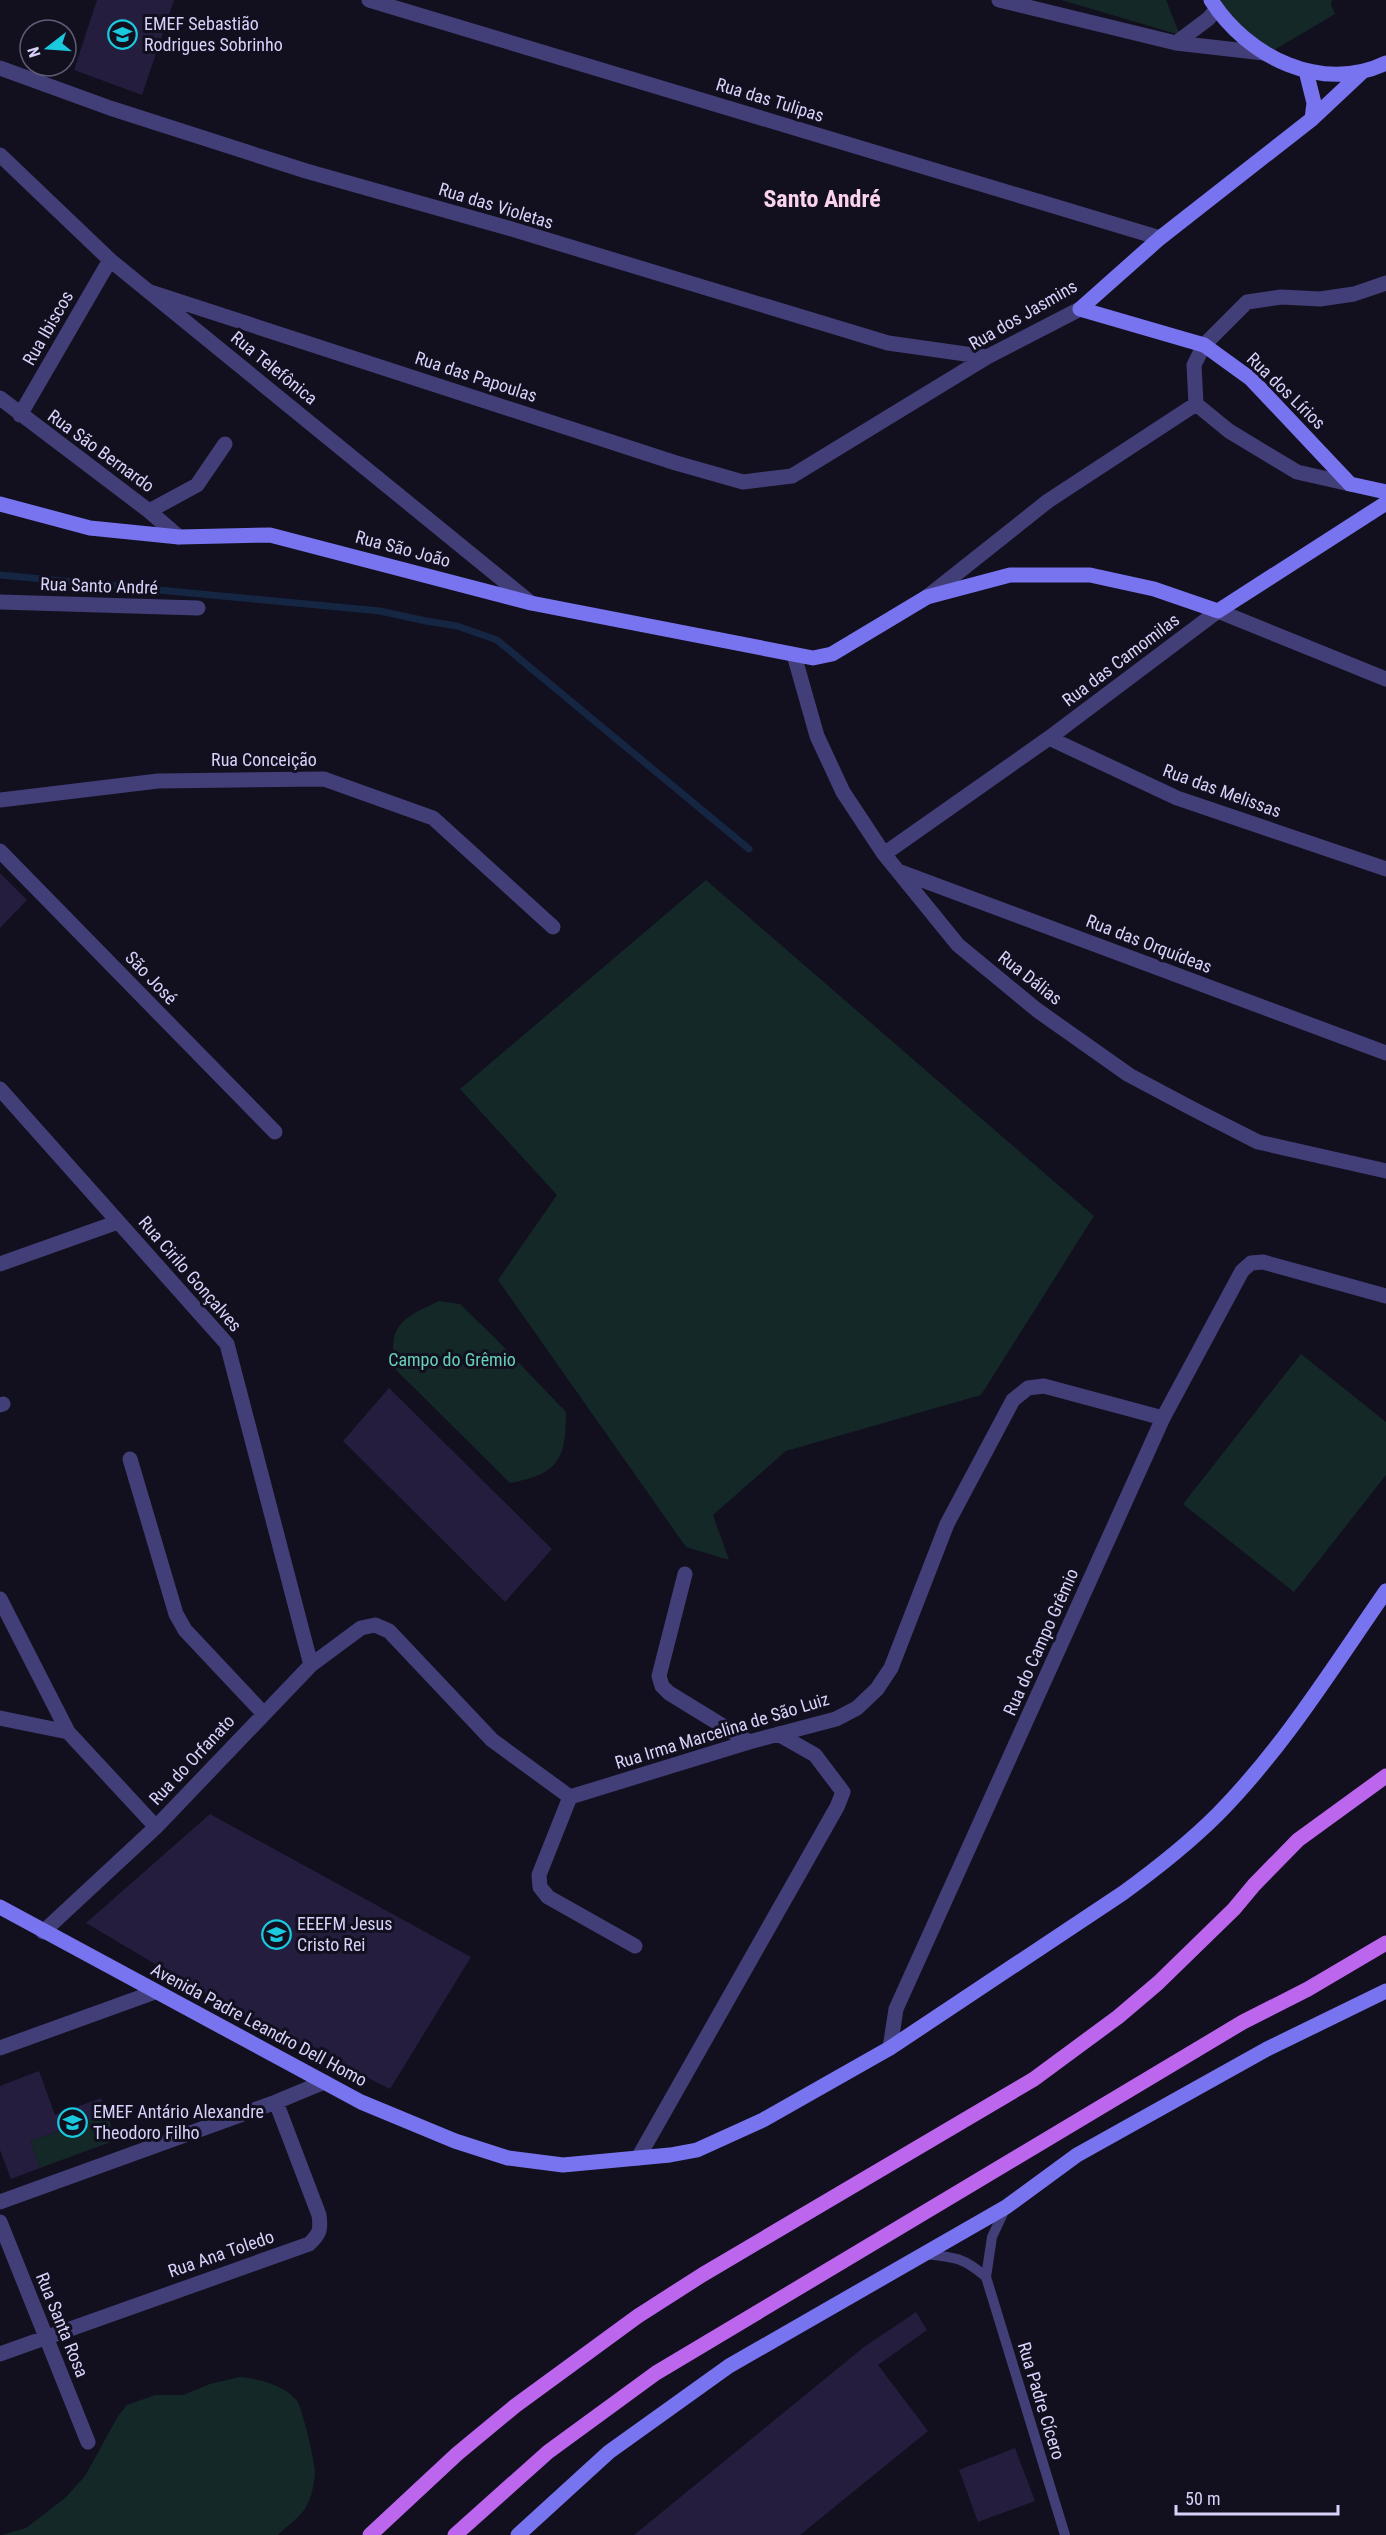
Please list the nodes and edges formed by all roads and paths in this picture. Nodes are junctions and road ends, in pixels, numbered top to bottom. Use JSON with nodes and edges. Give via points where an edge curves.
{"nodes":[{"id":1,"x":369,"y":0,"type":"edge"},
{"id":2,"x":999,"y":0,"type":"edge"},
{"id":3,"x":1214,"y":4,"type":"edge"},
{"id":4,"x":1176,"y":43,"type":"junction"},
{"id":5,"x":1264,"y":53,"type":"junction"},
{"id":6,"x":1386,"y":63,"type":"edge"},
{"id":7,"x":0,"y":68,"type":"edge"},
{"id":8,"x":1306,"y":71,"type":"junction"},
{"id":9,"x":1361,"y":73,"type":"junction"},
{"id":10,"x":1312,"y":119,"type":"junction"},
{"id":11,"x":0,"y":155,"type":"edge"},
{"id":12,"x":1160,"y":238,"type":"junction"},
{"id":13,"x":110,"y":260,"type":"junction"},
{"id":14,"x":1386,"y":283,"type":"edge"},
{"id":15,"x":150,"y":292,"type":"junction"},
{"id":16,"x":1080,"y":309,"type":"junction"},
{"id":17,"x":1204,"y":345,"type":"junction"},
{"id":18,"x":987,"y":357,"type":"junction"},
{"id":19,"x":0,"y":398,"type":"edge"},
{"id":20,"x":1196,"y":404,"type":"junction"},
{"id":21,"x":20,"y":416,"type":"junction"},
{"id":22,"x":225,"y":444,"type":"dead end"},
{"id":23,"x":792,"y":476,"type":"joint"},
{"id":24,"x":1350,"y":484,"type":"junction"},
{"id":25,"x":1386,"y":492,"type":"edge"},
{"id":26,"x":1386,"y":503,"type":"edge"},
{"id":27,"x":0,"y":504,"type":"edge"},
{"id":28,"x":149,"y":511,"type":"junction"},
{"id":29,"x":179,"y":537,"type":"junction"},
{"id":30,"x":927,"y":597,"type":"junction"},
{"id":31,"x":0,"y":602,"type":"edge"},
{"id":32,"x":531,"y":603,"type":"junction"},
{"id":33,"x":198,"y":608,"type":"dead end"},
{"id":34,"x":1218,"y":610,"type":"junction"},
{"id":35,"x":794,"y":655,"type":"junction"},
{"id":36,"x":1386,"y":679,"type":"edge"},
{"id":37,"x":1049,"y":738,"type":"junction"},
{"id":38,"x":0,"y":800,"type":"edge"},
{"id":39,"x":0,"y":851,"type":"edge"},
{"id":40,"x":884,"y":854,"type":"junction"},
{"id":41,"x":1386,"y":869,"type":"edge"},
{"id":42,"x":898,"y":870,"type":"junction"},
{"id":43,"x":552,"y":927,"type":"dead end"},
{"id":44,"x":1386,"y":1053,"type":"edge"},
{"id":45,"x":0,"y":1089,"type":"edge"},
{"id":46,"x":275,"y":1132,"type":"dead end"},
{"id":47,"x":1386,"y":1171,"type":"edge"},
{"id":48,"x":118,"y":1222,"type":"junction"},
{"id":49,"x":0,"y":1264,"type":"edge"},
{"id":50,"x":1386,"y":1296,"type":"edge"},
{"id":51,"x":1163,"y":1418,"type":"junction"},
{"id":52,"x":130,"y":1459,"type":"dead end"},
{"id":53,"x":685,"y":1574,"type":"dead end"},
{"id":54,"x":1386,"y":1591,"type":"edge"},
{"id":55,"x":0,"y":1599,"type":"edge"},
{"id":56,"x":311,"y":1665,"type":"junction"},
{"id":57,"x":263,"y":1713,"type":"junction"},
{"id":58,"x":0,"y":1718,"type":"edge"},
{"id":59,"x":68,"y":1732,"type":"junction"},
{"id":60,"x":778,"y":1734,"type":"junction"},
{"id":61,"x":749,"y":1742,"type":"junction"},
{"id":62,"x":1386,"y":1776,"type":"edge"},
{"id":63,"x":570,"y":1797,"type":"junction"},
{"id":64,"x":156,"y":1827,"type":"junction"},
{"id":65,"x":0,"y":1907,"type":"edge"},
{"id":66,"x":43,"y":1932,"type":"junction"},
{"id":67,"x":1386,"y":1943,"type":"edge"},
{"id":68,"x":635,"y":1946,"type":"dead end"},
{"id":69,"x":1386,"y":1991,"type":"edge"},
{"id":70,"x":155,"y":1992,"type":"junction"},
{"id":71,"x":0,"y":2048,"type":"edge"},
{"id":72,"x":890,"y":2048,"type":"junction"},
{"id":73,"x":324,"y":2082,"type":"junction"},
{"id":74,"x":276,"y":2102,"type":"junction"},
{"id":75,"x":638,"y":2158,"type":"junction"},
{"id":76,"x":0,"y":2202,"type":"edge"},
{"id":77,"x":1006,"y":2207,"type":"junction"},
{"id":78,"x":0,"y":2222,"type":"edge"},
{"id":79,"x":924,"y":2254,"type":"junction"},
{"id":80,"x":986,"y":2277,"type":"junction"},
{"id":81,"x":46,"y":2337,"type":"junction"},
{"id":82,"x":0,"y":2354,"type":"edge"},
{"id":83,"x":88,"y":2442,"type":"dead end"},
{"id":84,"x":370,"y":2535,"type":"edge"},
{"id":85,"x":455,"y":2535,"type":"edge"},
{"id":86,"x":518,"y":2535,"type":"edge"},
{"id":87,"x":1065,"y":2535,"type":"edge"}],
"edges":[{"from":1,"to":12,"type":"street","name":"Rua das Tulipas"},
{"from":2,"to":4,"type":"street"},
{"from":3,"to":4,"type":"street","via":[[1208,20]]},
{"from":3,"to":5,"type":"street","via":[[1238,32]]},
{"from":4,"to":5,"type":"street"},
{"from":5,"to":8,"type":"street"},
{"from":6,"to":9,"type":"street"},
{"from":7,"to":18,"type":"street","name":"Rua das Violetas","via":[[306,171],[876,339]]},
{"from":8,"to":9,"type":"street","via":[[1324,75]]},
{"from":8,"to":10,"type":"street","via":[[1314,103]]},
{"from":9,"to":10,"type":"street","name":"Rua dos Jasmins"},
{"from":10,"to":12,"type":"street","name":"Rua dos Jasmins"},
{"from":11,"to":13,"type":"street","name":"Rua Telefônica"},
{"from":12,"to":16,"type":"street","name":"Rua dos Jasmins"},
{"from":13,"to":15,"type":"street","name":"Rua Telefônica"},
{"from":13,"to":21,"type":"street","name":"Rua Ibiscos"},
{"from":14,"to":17,"type":"street","via":[[1331,298],[1281,297],[1246,302]]},
{"from":15,"to":23,"type":"street","name":"Rua das Papoulas","via":[[676,463],[743,482]]},
{"from":15,"to":32,"type":"street","name":"Rua Telefônica"},
{"from":16,"to":17,"type":"street","name":"Rua dos Lírios"},
{"from":16,"to":18,"type":"street","name":"Rua dos Jasmins"},
{"from":17,"to":20,"type":"street","via":[[1194,365]]},
{"from":17,"to":24,"type":"street","name":"Rua dos Lírios","via":[[1251,379]]},
{"from":18,"to":23,"type":"street","name":"Rua dos Jasmins"},
{"from":19,"to":21,"type":"street","name":"Rua São Bernardo"},
{"from":20,"to":24,"type":"street","via":[[1228,431],[1297,472]]},
{"from":20,"to":30,"type":"street","via":[[1048,501]]},
{"from":21,"to":28,"type":"street","name":"Rua São Bernardo"},
{"from":22,"to":28,"type":"street","via":[[197,485]]},
{"from":24,"to":25,"type":"street"},
{"from":26,"to":34,"type":"street","name":"Rua das Camomilas"},
{"from":27,"to":29,"type":"street","name":"Rua São João","via":[[90,528]]},
{"from":28,"to":29,"type":"street","name":"Rua São Bernardo"},
{"from":29,"to":32,"type":"street","name":"Rua São João","via":[[270,535]]},
{"from":30,"to":34,"type":"street","name":"Rua São João","via":[[1010,575],[1090,575],[1154,589]]},
{"from":30,"to":35,"type":"street","name":"Rua São João","via":[[832,654],[813,658]]},
{"from":31,"to":33,"type":"street","name":"Rua Santo André"},
{"from":32,"to":35,"type":"street","name":"Rua São João"},
{"from":34,"to":36,"type":"street"},
{"from":34,"to":37,"type":"street","name":"Rua das Camomilas"},
{"from":35,"to":40,"type":"street","name":"Rua Dálias","via":[[817,736],[843,792]]},
{"from":37,"to":40,"type":"street","name":"Rua das Camomilas"},
{"from":37,"to":41,"type":"street","name":"Rua das Melissas","via":[[1177,798]]},
{"from":38,"to":43,"type":"street","name":"Rua Conceição","via":[[158,781],[324,779],[433,818]]},
{"from":39,"to":46,"type":"street","name":"São José"},
{"from":40,"to":42,"type":"street","name":"Rua Dálias"},
{"from":42,"to":44,"type":"street","name":"Rua das Orquídeas"},
{"from":42,"to":47,"type":"street","name":"Rua Dálias","via":[[958,945],[1037,1010],[1129,1075],[1258,1142]]},
{"from":45,"to":48,"type":"street","name":"Rua Cirilo Gonçalves"},
{"from":48,"to":49,"type":"street"},
{"from":48,"to":56,"type":"street","name":"Rua Cirilo Gonçalves","via":[[227,1344]]},
{"from":50,"to":51,"type":"street","name":"Rua do Campo Grêmio","via":[[1263,1262],[1251,1263],[1242,1271]]},
{"from":51,"to":60,"type":"street","name":"Rua Irma Marcelina de São Luiz","via":[[1044,1386],[1028,1388],[1014,1400],[947,1524],[898,1652],[877,1689],[857,1708],[836,1719]]},
{"from":51,"to":72,"type":"street","name":"Rua do Campo Grêmio","via":[[896,2009]]},
{"from":52,"to":57,"type":"street","via":[[176,1614],[185,1630]]},
{"from":53,"to":61,"type":"street","via":[[659,1676],[662,1686]]},
{"from":54,"to":72,"type":"street","name":"Avenida Padre Leandro Dell Homo","via":[[1277,1746],[1219,1813],[1186,1844],[1123,1893]]},
{"from":55,"to":59,"type":"street"},
{"from":56,"to":57,"type":"street","name":"Rua do Orfanato"},
{"from":56,"to":63,"type":"street","name":"Rua do Orfanato","via":[[361,1628],[375,1625],[389,1631],[492,1740]]},
{"from":57,"to":64,"type":"street","name":"Rua do Orfanato"},
{"from":58,"to":59,"type":"street"},
{"from":59,"to":64,"type":"street"},
{"from":60,"to":61,"type":"street","name":"Rua Irma Marcelina de São Luiz"},
{"from":60,"to":75,"type":"street","via":[[815,1755],[843,1792]]},
{"from":61,"to":63,"type":"street","name":"Rua Irma Marcelina de São Luiz"},
{"from":62,"to":84,"type":"main road","via":[[1298,1840],[1166,1976],[1118,2017],[1034,2079],[638,2316],[515,2406]]},
{"from":63,"to":68,"type":"street","via":[[538,1875],[540,1887],[548,1897]]},
{"from":64,"to":66,"type":"street","name":"Rua do Orfanato"},
{"from":65,"to":66,"type":"street","name":"Avenida Padre Leandro Dell Homo"},
{"from":66,"to":70,"type":"street","name":"Avenida Padre Leandro Dell Homo"},
{"from":67,"to":85,"type":"main road","via":[[1223,2034],[656,2373],[548,2452]]},
{"from":69,"to":77,"type":"street","via":[[1267,2049],[1087,2149]]},
{"from":70,"to":71,"type":"street"},
{"from":70,"to":73,"type":"street","name":"Avenida Padre Leandro Dell Homo"},
{"from":72,"to":75,"type":"street","name":"Avenida Padre Leandro Dell Homo","via":[[763,2120],[697,2150]]},
{"from":73,"to":74,"type":"street"},
{"from":73,"to":75,"type":"street","name":"Avenida Padre Leandro Dell Homo","via":[[445,2137],[508,2158],[563,2165]]},
{"from":74,"to":76,"type":"street"},
{"from":74,"to":81,"type":"street","name":"Rua Ana Toledo","via":[[319,2215],[318,2235],[309,2244]]},
{"from":77,"to":79,"type":"street"},
{"from":77,"to":80,"type":"lane","name":"Rua Padre Cícero","via":[[992,2237]]},
{"from":78,"to":81,"type":"street","name":"Rua Santa Rosa"},
{"from":79,"to":80,"type":"lane","via":[[961,2259]]},
{"from":79,"to":86,"type":"street","via":[[729,2366],[609,2452]]},
{"from":80,"to":87,"type":"lane","name":"Rua Padre Cícero"},
{"from":81,"to":82,"type":"street","name":"Rua Ana Toledo"},
{"from":81,"to":83,"type":"street","name":"Rua Santa Rosa"}]}
